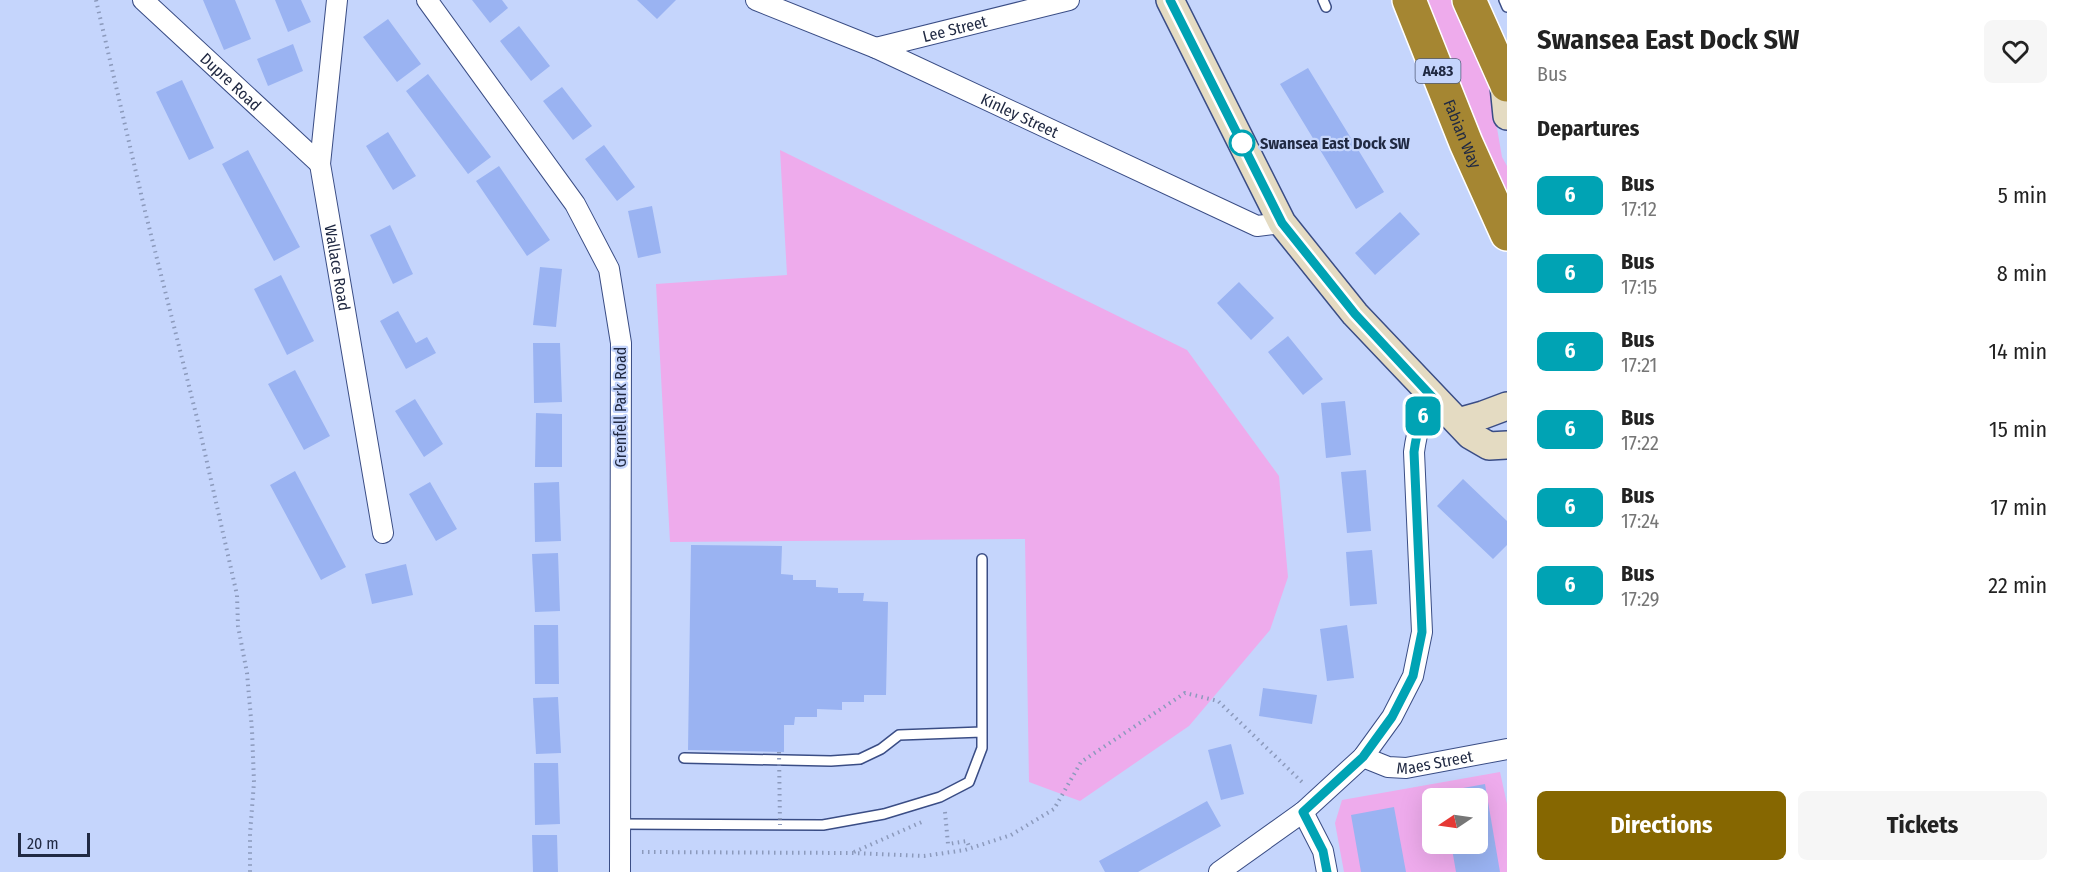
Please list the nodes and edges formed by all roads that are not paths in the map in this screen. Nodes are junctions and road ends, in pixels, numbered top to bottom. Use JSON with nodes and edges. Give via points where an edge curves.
{"nodes":[{"id":1,"x":143,"y":0,"type":"edge"},
{"id":2,"x":337,"y":0,"type":"edge"},
{"id":3,"x":427,"y":0,"type":"edge"},
{"id":4,"x":756,"y":0,"type":"edge"},
{"id":5,"x":1069,"y":0,"type":"edge"},
{"id":6,"x":1170,"y":0,"type":"edge"},
{"id":7,"x":1409,"y":0,"type":"edge"},
{"id":8,"x":1469,"y":0,"type":"edge"},
{"id":9,"x":1504,"y":0,"type":"edge"},
{"id":10,"x":1047,"y":3,"type":"edge"},
{"id":11,"x":1507,"y":7,"type":"edge"},
{"id":12,"x":876,"y":48,"type":"junction"},
{"id":13,"x":1505,"y":80,"type":"edge"},
{"id":14,"x":1507,"y":116,"type":"edge"},
{"id":15,"x":320,"y":164,"type":"junction"},
{"id":16,"x":1282,"y":223,"type":"junction"},
{"id":17,"x":1507,"y":234,"type":"edge"},
{"id":18,"x":1435,"y":400,"type":"junction"},
{"id":19,"x":1507,"y":406,"type":"edge"},
{"id":20,"x":1458,"y":422,"type":"junction"},
{"id":21,"x":1506,"y":446,"type":"edge"},
{"id":22,"x":383,"y":533,"type":"dead end"},
{"id":23,"x":982,"y":559,"type":"dead end"},
{"id":24,"x":982,"y":732,"type":"junction"},
{"id":25,"x":1507,"y":750,"type":"edge"},
{"id":26,"x":1363,"y":757,"type":"junction"},
{"id":27,"x":684,"y":758,"type":"dead end"},
{"id":28,"x":1303,"y":812,"type":"junction"},
{"id":29,"x":620,"y":824,"type":"junction"},
{"id":30,"x":620,"y":872,"type":"edge"},
{"id":31,"x":1219,"y":872,"type":"edge"},
{"id":32,"x":1327,"y":872,"type":"edge"}],
"edges":[{"from":1,"to":15,"type":"street","name":"Dupre Road"},
{"from":2,"to":15,"type":"street","name":"Wallace Road"},
{"from":3,"to":29,"type":"street","name":"Grenfell Park Road","via":[[575,204],[609,269],[621,344]]},
{"from":4,"to":12,"type":"street","name":"Kinley Street"},
{"from":5,"to":10,"type":"street","name":"Lee Street"},
{"from":6,"to":16,"type":"street"},
{"from":7,"to":17,"type":"highway","name":"Fabian Way","number":"A483"},
{"from":8,"to":13,"type":"highway"},
{"from":9,"to":11,"type":"lane"},
{"from":10,"to":12,"type":"street","name":"Lee Street"},
{"from":12,"to":16,"type":"street","name":"Kinley Street","via":[[1257,226]]},
{"from":13,"to":14,"type":"street"},
{"from":15,"to":22,"type":"street","name":"Wallace Road"},
{"from":16,"to":18,"type":"street","via":[[1355,314]]},
{"from":18,"to":20,"type":"street"},
{"from":18,"to":26,"type":"street","via":[[1424,412],[1417,429],[1414,452],[1422,632],[1413,676],[1392,717]]},
{"from":19,"to":20,"type":"street"},
{"from":20,"to":21,"type":"street","via":[[1489,446]]},
{"from":23,"to":24,"type":"lane"},
{"from":24,"to":27,"type":"lane","via":[[899,735],[860,759]]},
{"from":24,"to":29,"type":"lane","via":[[982,748],[969,782],[884,814],[823,825]]},
{"from":25,"to":26,"type":"street","name":"Maes Street","via":[[1406,768],[1388,767]]},
{"from":26,"to":28,"type":"street"},
{"from":28,"to":31,"type":"street"},
{"from":28,"to":32,"type":"street","via":[[1323,851]]},
{"from":29,"to":30,"type":"street","name":"Grenfell Park Road"}]}
